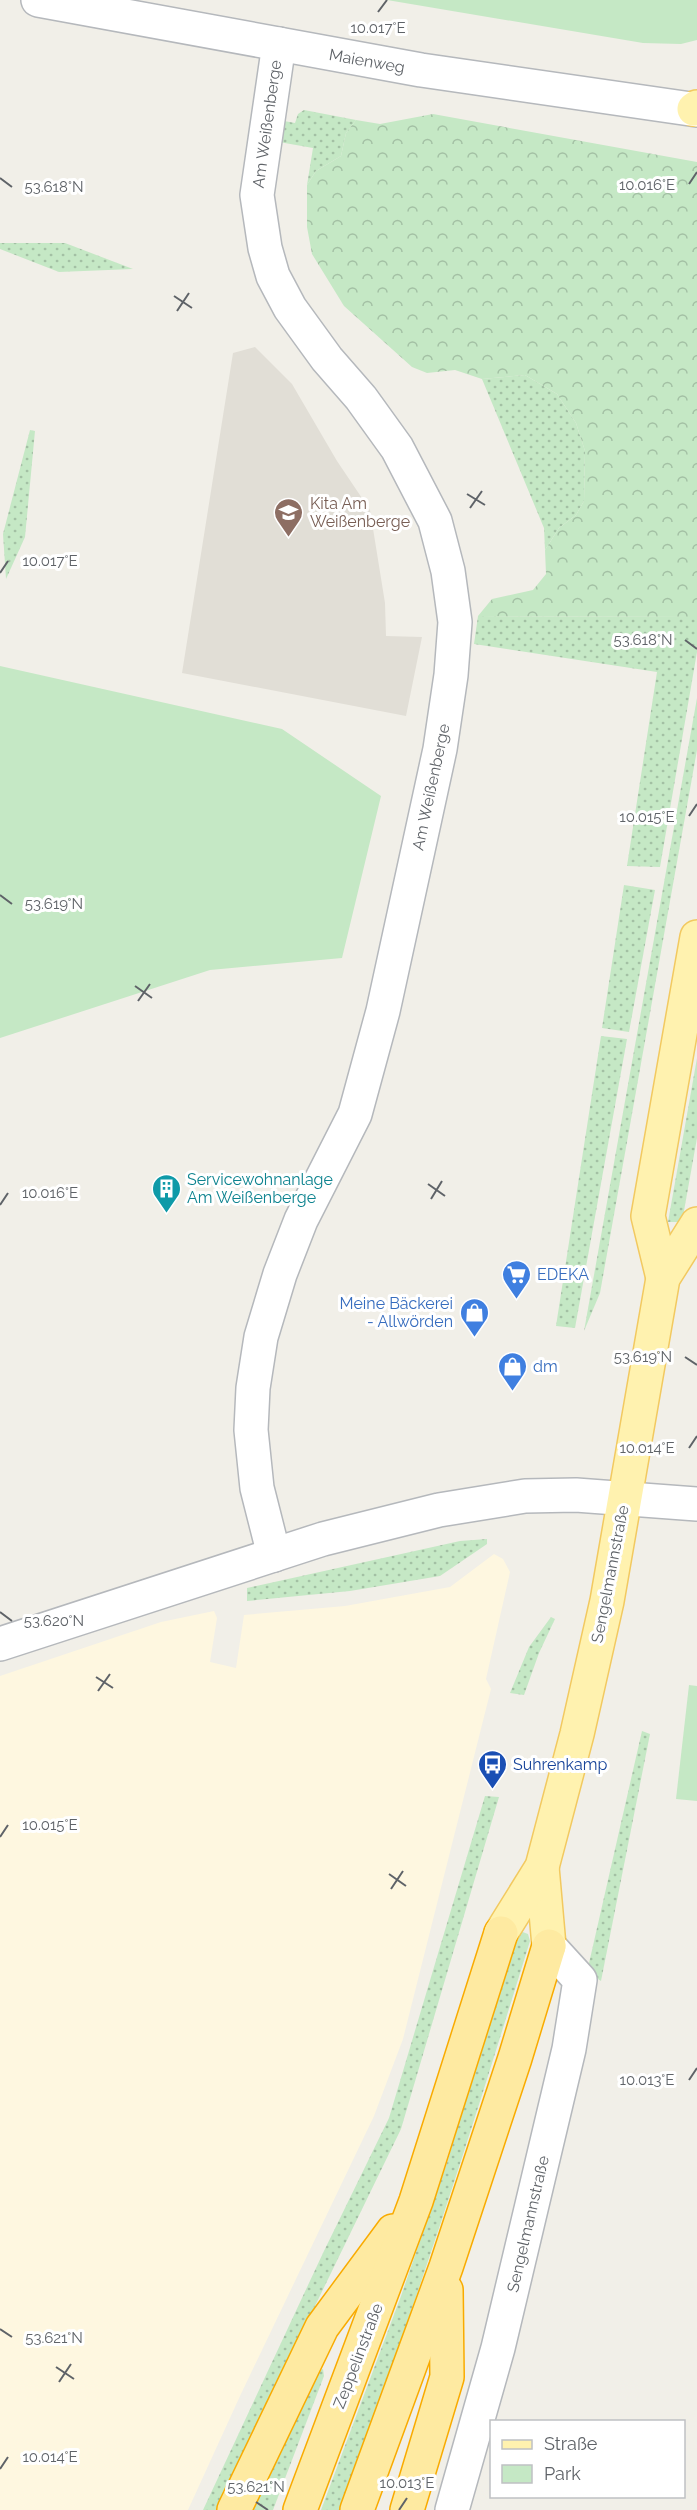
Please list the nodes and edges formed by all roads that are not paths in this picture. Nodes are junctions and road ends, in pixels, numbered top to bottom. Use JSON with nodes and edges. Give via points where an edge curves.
{"nodes":[{"id":1,"x":38,"y":0,"type":"edge"},
{"id":2,"x":279,"y":44,"type":"junction"},
{"id":3,"x":696,"y":109,"type":"edge"},
{"id":4,"x":697,"y":937,"type":"edge"},
{"id":5,"x":697,"y":1224,"type":"edge"},
{"id":6,"x":663,"y":1278,"type":"junction"},
{"id":7,"x":625,"y":1497,"type":"junction"},
{"id":8,"x":697,"y":1504,"type":"edge"},
{"id":9,"x":274,"y":1556,"type":"junction"},
{"id":10,"x":0,"y":1644,"type":"edge"},
{"id":11,"x":542,"y":1867,"type":"junction"},
{"id":12,"x":501,"y":1933,"type":"joint"},
{"id":13,"x":549,"y":1946,"type":"junction"},
{"id":14,"x":416,"y":2201,"type":"junction"},
{"id":15,"x":446,"y":2267,"type":"junction"},
{"id":16,"x":234,"y":2510,"type":"edge"},
{"id":17,"x":300,"y":2510,"type":"edge"},
{"id":18,"x":357,"y":2510,"type":"edge"},
{"id":19,"x":407,"y":2510,"type":"edge"},
{"id":20,"x":452,"y":2510,"type":"edge"}],
"edges":[{"from":1,"to":2,"type":"street","name":"Maienweg"},
{"from":2,"to":3,"type":"street","name":"Maienweg","via":[[421,70]]},
{"from":2,"to":9,"type":"street","name":"Am Weißenberge","via":[[257,195],[273,276],[296,317],[396,448],[430,511],[448,571],[455,622],[440,749],[383,1011],[355,1114],[301,1220],[261,1337],[252,1388],[251,1430],[257,1488]]},
{"from":4,"to":6,"type":"main road","name":"Sengelmannstraße","via":[[648,1216]]},
{"from":5,"to":6,"type":"main road","name":"Sengelmannstraße"},
{"from":6,"to":7,"type":"main road","name":"Sengelmannstraße"},
{"from":7,"to":8,"type":"street"},
{"from":7,"to":9,"type":"street","via":[[576,1495],[496,1500],[360,1528]]},
{"from":7,"to":11,"type":"main road","name":"Sengelmannstraße","via":[[577,1734]]},
{"from":9,"to":10,"type":"street"},
{"from":11,"to":12,"type":"main road","name":"Sengelmannstraße"},
{"from":11,"to":13,"type":"main road","name":"Sengelmannstraße"},
{"from":12,"to":14,"type":"highway","name":"Sengelmannstraße"},
{"from":13,"to":15,"type":"highway","name":"Sengelmannstraße"},
{"from":13,"to":20,"type":"street","name":"Sengelmannstraße","via":[[580,1980],[569,2049],[498,2348]]},
{"from":14,"to":16,"type":"highway","via":[[322,2327]]},
{"from":14,"to":17,"type":"highway","name":"Zeppelinstraße"},
{"from":15,"to":18,"type":"highway"},
{"from":15,"to":19,"type":"highway","via":[[447,2377]]}]}
